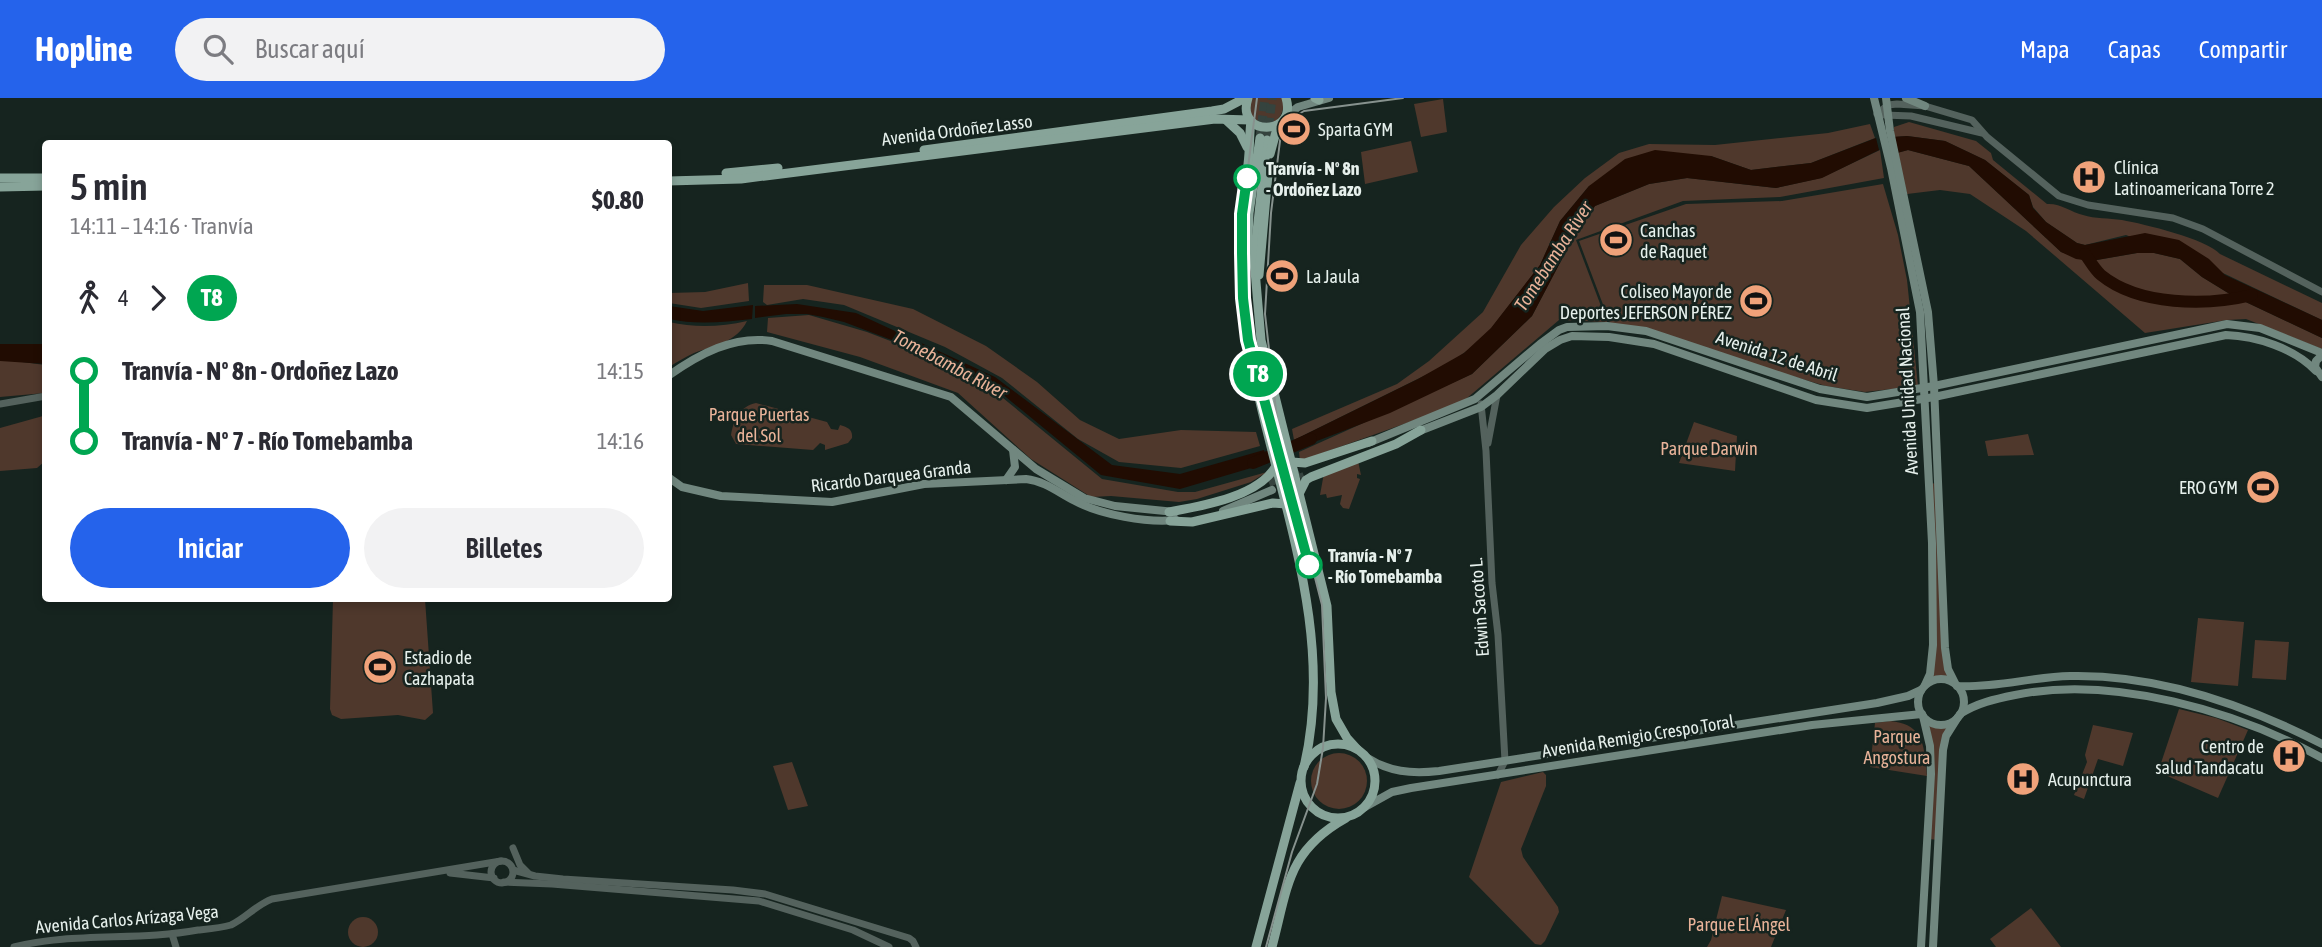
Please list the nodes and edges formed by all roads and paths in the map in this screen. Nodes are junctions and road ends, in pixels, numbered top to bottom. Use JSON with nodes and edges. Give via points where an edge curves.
{"nodes":[{"id":1,"x":1247,"y":98,"type":"edge"},
{"id":2,"x":1286,"y":98,"type":"edge"},
{"id":3,"x":1308,"y":98,"type":"edge"},
{"id":4,"x":1874,"y":98,"type":"edge"},
{"id":5,"x":1906,"y":98,"type":"edge"},
{"id":6,"x":1321,"y":99,"type":"edge"},
{"id":7,"x":1887,"y":102,"type":"edge"},
{"id":8,"x":1925,"y":106,"type":"junction"},
{"id":9,"x":1877,"y":114,"type":"junction"},
{"id":10,"x":1202,"y":117,"type":"junction"},
{"id":11,"x":1224,"y":119,"type":"junction"},
{"id":12,"x":1284,"y":119,"type":"junction"},
{"id":13,"x":1889,"y":119,"type":"junction"},
{"id":14,"x":1251,"y":120,"type":"junction"},
{"id":15,"x":1982,"y":133,"type":"junction"},
{"id":16,"x":1249,"y":157,"type":"junction"},
{"id":17,"x":1894,"y":161,"type":"junction"},
{"id":18,"x":672,"y":175,"type":"edge"},
{"id":19,"x":0,"y":178,"type":"edge"},
{"id":20,"x":42,"y":178,"type":"edge"},
{"id":21,"x":672,"y":181,"type":"edge"},
{"id":22,"x":42,"y":186,"type":"edge"},
{"id":23,"x":0,"y":187,"type":"edge"},
{"id":24,"x":1257,"y":288,"type":"junction"},
{"id":25,"x":1241,"y":291,"type":"junction"},
{"id":26,"x":2322,"y":292,"type":"edge"},
{"id":27,"x":2322,"y":354,"type":"edge"},
{"id":28,"x":672,"y":373,"type":"edge"},
{"id":29,"x":2319,"y":374,"type":"edge"},
{"id":30,"x":1929,"y":387,"type":"junction"},
{"id":31,"x":1497,"y":395,"type":"junction"},
{"id":32,"x":1480,"y":396,"type":"junction"},
{"id":33,"x":42,"y":397,"type":"edge"},
{"id":34,"x":1934,"y":397,"type":"junction"},
{"id":35,"x":1924,"y":398,"type":"junction"},
{"id":36,"x":0,"y":404,"type":"edge"},
{"id":37,"x":1481,"y":407,"type":"junction"},
{"id":38,"x":1421,"y":430,"type":"junction"},
{"id":39,"x":1373,"y":441,"type":"junction"},
{"id":40,"x":1013,"y":450,"type":"junction"},
{"id":41,"x":1486,"y":451,"type":"junction"},
{"id":42,"x":1292,"y":461,"type":"junction"},
{"id":43,"x":1028,"y":463,"type":"junction"},
{"id":44,"x":1276,"y":466,"type":"junction"},
{"id":45,"x":1017,"y":479,"type":"junction"},
{"id":46,"x":672,"y":480,"type":"edge"},
{"id":47,"x":1006,"y":480,"type":"junction"},
{"id":48,"x":1270,"y":486,"type":"tunnel mouth"},
{"id":49,"x":1300,"y":492,"type":"junction"},
{"id":50,"x":1286,"y":505,"type":"junction"},
{"id":51,"x":1170,"y":517,"type":"junction"},
{"id":52,"x":1956,"y":685,"type":"junction"},
{"id":53,"x":1923,"y":688,"type":"junction"},
{"id":54,"x":1922,"y":715,"type":"junction"},
{"id":55,"x":1959,"y":716,"type":"junction"},
{"id":56,"x":2322,"y":744,"type":"edge"},
{"id":57,"x":1357,"y":750,"type":"junction"},
{"id":58,"x":1366,"y":757,"type":"junction"},
{"id":59,"x":2322,"y":758,"type":"edge"},
{"id":60,"x":1505,"y":761,"type":"junction"},
{"id":61,"x":1304,"y":768,"type":"junction"},
{"id":62,"x":1498,"y":775,"type":"junction"},
{"id":63,"x":1301,"y":779,"type":"junction"},
{"id":64,"x":1365,"y":807,"type":"junction"},
{"id":65,"x":1349,"y":816,"type":"junction"},
{"id":66,"x":513,"y":848,"type":"dead end"},
{"id":67,"x":501,"y":861,"type":"junction"},
{"id":68,"x":513,"y":870,"type":"junction"},
{"id":69,"x":443,"y":872,"type":"junction"},
{"id":70,"x":536,"y":876,"type":"junction"},
{"id":71,"x":494,"y":878,"type":"junction"},
{"id":72,"x":504,"y":882,"type":"junction"},
{"id":73,"x":172,"y":934,"type":"junction"},
{"id":74,"x":14,"y":947,"type":"edge"},
{"id":75,"x":176,"y":947,"type":"edge"},
{"id":76,"x":889,"y":947,"type":"edge"},
{"id":77,"x":916,"y":947,"type":"edge"},
{"id":78,"x":1256,"y":947,"type":"edge"},
{"id":79,"x":1272,"y":947,"type":"edge"},
{"id":80,"x":1921,"y":947,"type":"edge"},
{"id":81,"x":1933,"y":947,"type":"edge"}],
"edges":[{"from":1,"to":10,"type":"main road","name":"Avenida Ordoñez Lasso"},
{"from":1,"to":14,"type":"main road","via":[[1245,108]]},
{"from":2,"to":12,"type":"main road"},
{"from":3,"to":6,"type":"main road"},
{"from":4,"to":9,"type":"main road","name":"Avenida Unidad Nacional"},
{"from":5,"to":8,"type":"main road"},
{"from":6,"to":12,"type":"main road","via":[[1294,109]]},
{"from":7,"to":8,"type":"street"},
{"from":7,"to":9,"type":"street"},
{"from":7,"to":13,"type":"main road","name":"Avenida Unidad Nacional"},
{"from":8,"to":15,"type":"street","via":[[1972,120]]},
{"from":9,"to":13,"type":"street"},
{"from":9,"to":17,"type":"main road","name":"Avenida Unidad Nacional"},
{"from":10,"to":11,"type":"main road","name":"Avenida Ordoñez Lasso"},
{"from":10,"to":18,"type":"main road","name":"Avenida Ordoñez Lasso","via":[[738,173]]},
{"from":10,"to":21,"type":"main road","name":"Avenida Ordoñez Lasso","via":[[741,178]]},
{"from":11,"to":14,"type":"main road","name":"Avenida Ordoñez Lasso"},
{"from":11,"to":16,"type":"main road","via":[[1240,133]]},
{"from":12,"to":14,"type":"main road","name":"Avenida Ordoñez Lasso","via":[[1267,128]]},
{"from":12,"to":24,"type":"main road","via":[[1269,161]]},
{"from":13,"to":15,"type":"street","via":[[1911,116]]},
{"from":13,"to":17,"type":"main road","name":"Avenida Unidad Nacional"},
{"from":14,"to":16,"type":"main road"},
{"from":15,"to":26,"type":"street","via":[[2059,196],[2173,218]]},
{"from":16,"to":25,"type":"main road","via":[[1241,231]]},
{"from":17,"to":30,"type":"main road","name":"Avenida Unidad Nacional"},
{"from":19,"to":20,"type":"main road"},
{"from":22,"to":23,"type":"main road"},
{"from":24,"to":25,"type":"main road","via":[[1254,259],[1263,139]]},
{"from":24,"to":42,"type":"main road","via":[[1261,340]]},
{"from":25,"to":44,"type":"main road","via":[[1253,370]]},
{"from":27,"to":29,"type":"main road","name":"Avenida 12 de Abril","via":[[2316,360]]},
{"from":27,"to":30,"type":"main road","name":"Avenida 12 de Abril","via":[[2260,328],[2227,324]]},
{"from":28,"to":40,"type":"main road","via":[[699,355],[734,342],[772,341],[951,397]]},
{"from":29,"to":34,"type":"main road","name":"Avenida 12 de Abril","via":[[2299,358],[2261,340],[2226,335]]},
{"from":30,"to":32,"type":"main road","name":"Avenida 12 de Abril","via":[[1867,397],[1820,389],[1646,331],[1606,326],[1559,330]]},
{"from":30,"to":34,"type":"main road","name":"Avenida Unidad Nacional"},
{"from":30,"to":35,"type":"main road","name":"Avenida Unidad Nacional"},
{"from":31,"to":35,"type":"main road","name":"Avenida 12 de Abril","via":[[1545,349],[1573,336],[1654,344],[1816,400],[1867,408]]},
{"from":31,"to":37,"type":"main road","name":"Avenida 12 de Abril"},
{"from":31,"to":41,"type":"street","name":"Edwin Sacoto L."},
{"from":32,"to":37,"type":"street","name":"Edwin Sacoto L."},
{"from":32,"to":39,"type":"main road","name":"Avenida 12 de Abril"},
{"from":33,"to":36,"type":"street"},
{"from":34,"to":35,"type":"main road","name":"Avenida 12 de Abril"},
{"from":34,"to":52,"type":"main road","name":"Avenida Unidad Nacional","via":[[1945,648]]},
{"from":35,"to":53,"type":"main road","name":"Avenida Unidad Nacional","via":[[1933,645],[1930,674]]},
{"from":37,"to":38,"type":"main road","name":"Avenida 12 de Abril"},
{"from":37,"to":41,"type":"street","name":"Edwin Sacoto L."},
{"from":38,"to":39,"type":"main road","name":"Avenida 12 de Abril","via":[[1303,472]]},
{"from":38,"to":49,"type":"main road","via":[[1311,477]]},
{"from":39,"to":42,"type":"main road","via":[[1305,463]]},
{"from":40,"to":43,"type":"main road"},
{"from":40,"to":47,"type":"main road","via":[[1015,467]]},
{"from":41,"to":60,"type":"street","name":"Edwin Sacoto L."},
{"from":42,"to":49,"type":"main road"},
{"from":43,"to":45,"type":"main road","via":[[1016,471]]},
{"from":43,"to":51,"type":"main road","via":[[1084,498]]},
{"from":44,"to":50,"type":"main road"},
{"from":44,"to":51,"type":"main road","via":[[1267,480]]},
{"from":45,"to":47,"type":"main road","name":"Ricardo Darquea Granda"},
{"from":45,"to":51,"type":"main road","name":"Ricardo Darquea Granda","via":[[1038,480],[1094,509]]},
{"from":46,"to":47,"type":"main road","name":"Ricardo Darquea Granda","via":[[682,487],[721,496],[819,502],[924,484]]},
{"from":48,"to":51,"type":"main road","via":[[1217,513],[1195,519]]},
{"from":49,"to":57,"type":"main road","via":[[1328,611],[1332,704],[1336,719]]},
{"from":50,"to":51,"type":"main road","via":[[1273,503],[1192,522]]},
{"from":50,"to":61,"type":"main road","via":[[1309,613],[1312,700]]},
{"from":52,"to":53,"type":"main road","via":[[1943,679],[1930,681]]},
{"from":52,"to":55,"type":"main road","via":[[1964,699]]},
{"from":52,"to":56,"type":"main road","via":[[1994,686],[2072,676],[2130,679],[2218,699]]},
{"from":53,"to":54,"type":"main road","via":[[1918,703]]},
{"from":53,"to":60,"type":"main road","name":"Avenida Remigio Crespo Toral","via":[[1908,696],[1863,705]]},
{"from":54,"to":55,"type":"main road","via":[[1940,725]]},
{"from":54,"to":62,"type":"main road","name":"Avenida Remigio Crespo Toral","via":[[1812,725]]},
{"from":54,"to":80,"type":"main road","via":[[1931,775]]},
{"from":55,"to":59,"type":"main road","via":[[1991,700],[2042,690],[2124,694],[2220,713]]},
{"from":55,"to":81,"type":"main road","via":[[1942,750]]},
{"from":57,"to":58,"type":"main road"},
{"from":57,"to":61,"type":"main road","via":[[1340,745],[1323,748]]},
{"from":58,"to":60,"type":"main road","name":"Avenida Remigio Crespo Toral","via":[[1384,767],[1410,772]]},
{"from":58,"to":64,"type":"main road","via":[[1375,782]]},
{"from":60,"to":62,"type":"street"},
{"from":61,"to":63,"type":"main road"},
{"from":62,"to":64,"type":"main road","name":"Avenida Remigio Crespo Toral","via":[[1392,792]]},
{"from":63,"to":65,"type":"main road","via":[[1304,794],[1318,812],[1328,817]]},
{"from":63,"to":78,"type":"main road"},
{"from":64,"to":65,"type":"main road"},
{"from":65,"to":79,"type":"main road","via":[[1312,842],[1294,867]]},
{"from":66,"to":70,"type":"street","via":[[522,868]]},
{"from":67,"to":68,"type":"street"},
{"from":67,"to":69,"type":"street","name":"Avenida Carlos Arízaga Vega"},
{"from":67,"to":71,"type":"street","via":[[492,868]]},
{"from":68,"to":70,"type":"street"},
{"from":68,"to":72,"type":"street"},
{"from":69,"to":71,"type":"street","name":"Avenida Carlos Arízaga Vega"},
{"from":69,"to":73,"type":"street","name":"Avenida Carlos Arízaga Vega","via":[[272,899],[231,925]]},
{"from":70,"to":77,"type":"street","via":[[765,894],[911,939]]},
{"from":71,"to":72,"type":"street"},
{"from":72,"to":76,"type":"street","via":[[759,901],[853,930]]},
{"from":73,"to":74,"type":"street","name":"Avenida Carlos Arízaga Vega"},
{"from":73,"to":75,"type":"street"}]}
